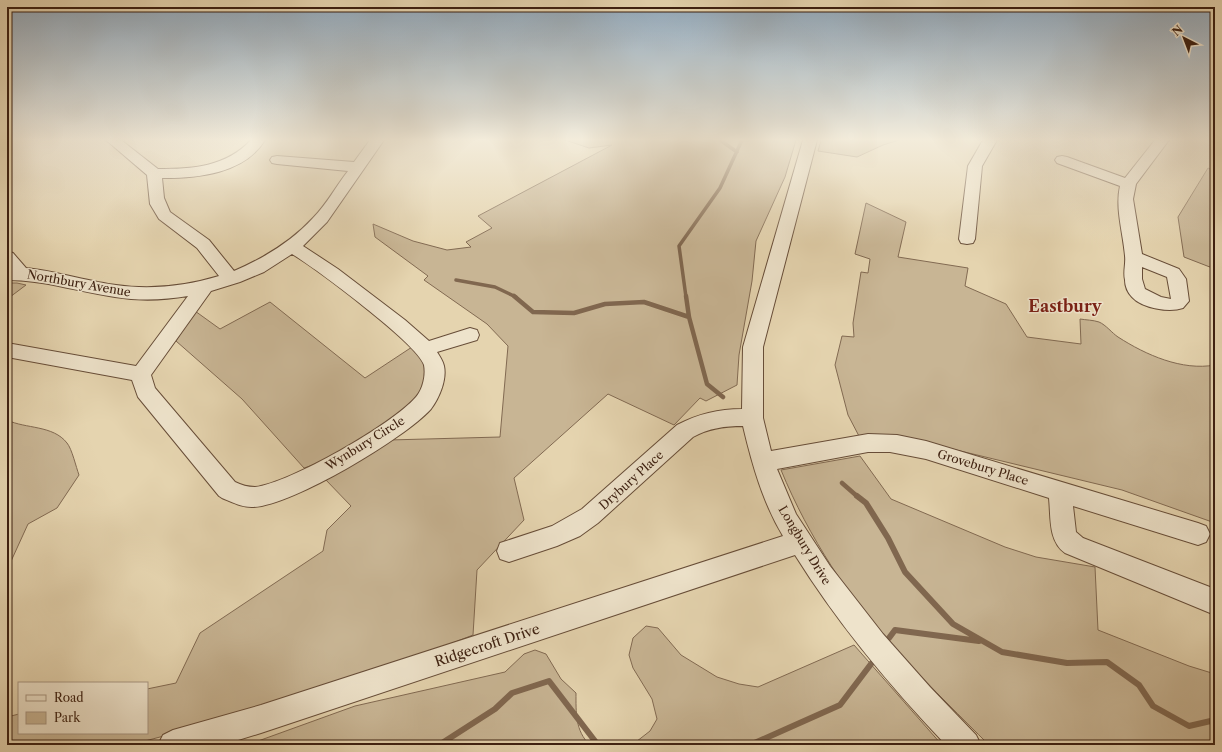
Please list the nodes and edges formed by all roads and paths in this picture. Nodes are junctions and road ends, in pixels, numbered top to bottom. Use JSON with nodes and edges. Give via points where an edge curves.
{"nodes":[{"id":1,"x":154,"y":175,"type":"edge"},
{"id":2,"x":352,"y":175,"type":"edge"},
{"id":3,"x":800,"y":175,"type":"edge"},
{"id":4,"x":974,"y":175,"type":"edge"},
{"id":5,"x":1104,"y":175,"type":"edge"},
{"id":6,"x":1135,"y":175,"type":"edge"},
{"id":7,"x":1128,"y":184,"type":"junction"},
{"id":8,"x":967,"y":239,"type":"dead end"},
{"id":9,"x":292,"y":247,"type":"junction"},
{"id":10,"x":7,"y":257,"type":"edge"},
{"id":11,"x":1134,"y":257,"type":"dead end"},
{"id":12,"x":13,"y":274,"type":"edge"},
{"id":13,"x":230,"y":278,"type":"junction"},
{"id":14,"x":205,"y":286,"type":"junction"},
{"id":15,"x":470,"y":335,"type":"dead end"},
{"id":16,"x":425,"y":349,"type":"junction"},
{"id":17,"x":7,"y":350,"type":"edge"},
{"id":18,"x":141,"y":374,"type":"junction"},
{"id":19,"x":752,"y":418,"type":"junction"},
{"id":20,"x":762,"y":462,"type":"junction"},
{"id":21,"x":1060,"y":491,"type":"junction"},
{"id":22,"x":1198,"y":534,"type":"dead end"},
{"id":23,"x":800,"y":542,"type":"junction"},
{"id":24,"x":509,"y":551,"type":"dead end"},
{"id":25,"x":1215,"y":602,"type":"edge"},
{"id":26,"x":173,"y":745,"type":"edge"},
{"id":27,"x":966,"y":745,"type":"edge"}],
"edges":[{"from":1,"to":13,"type":"street","via":[[154,197],[160,209],[174,224],[207,247]]},
{"from":2,"to":9,"type":"street","name":"Northbury Avenue","via":[[320,221]]},
{"from":3,"to":19,"type":"street","name":"Longbury Drive","via":[[753,347]]},
{"from":4,"to":8,"type":"street"},
{"from":5,"to":7,"type":"street"},
{"from":6,"to":7,"type":"street"},
{"from":7,"to":11,"type":"street","via":[[1125,199]]},
{"from":9,"to":13,"type":"street","name":"Northbury Avenue","via":[[264,264]]},
{"from":9,"to":16,"type":"street","name":"Wynbury Circle","via":[[318,263]]},
{"from":10,"to":12,"type":"street"},
{"from":12,"to":14,"type":"street","name":"Northbury Avenue","via":[[55,278],[132,293],[182,291]]},
{"from":13,"to":14,"type":"street","name":"Northbury Avenue"},
{"from":14,"to":18,"type":"street"},
{"from":15,"to":16,"type":"street"},
{"from":16,"to":18,"type":"street","name":"Wynbury Circle","via":[[434,366],[435,379],[424,402],[411,414],[331,466],[280,490],[257,497],[241,496],[227,489],[159,409],[145,390]]},
{"from":17,"to":18,"type":"street"},
{"from":19,"to":20,"type":"street","name":"Longbury Drive"},
{"from":19,"to":24,"type":"street","name":"Drybury Place","via":[[724,417],[696,424],[590,516],[557,535]]},
{"from":20,"to":21,"type":"street","name":"Grovebury Place","via":[[886,442],[926,450]]},
{"from":20,"to":23,"type":"street","name":"Longbury Drive","via":[[787,521]]},
{"from":21,"to":22,"type":"street","name":"Grovebury Place"},
{"from":21,"to":25,"type":"street","via":[[1065,538],[1070,544]]},
{"from":23,"to":26,"type":"street","name":"Ridgecroft Drive","via":[[261,719]]},
{"from":23,"to":27,"type":"street","name":"Longbury Drive","via":[[840,600],[874,643],[920,697]]}]}
